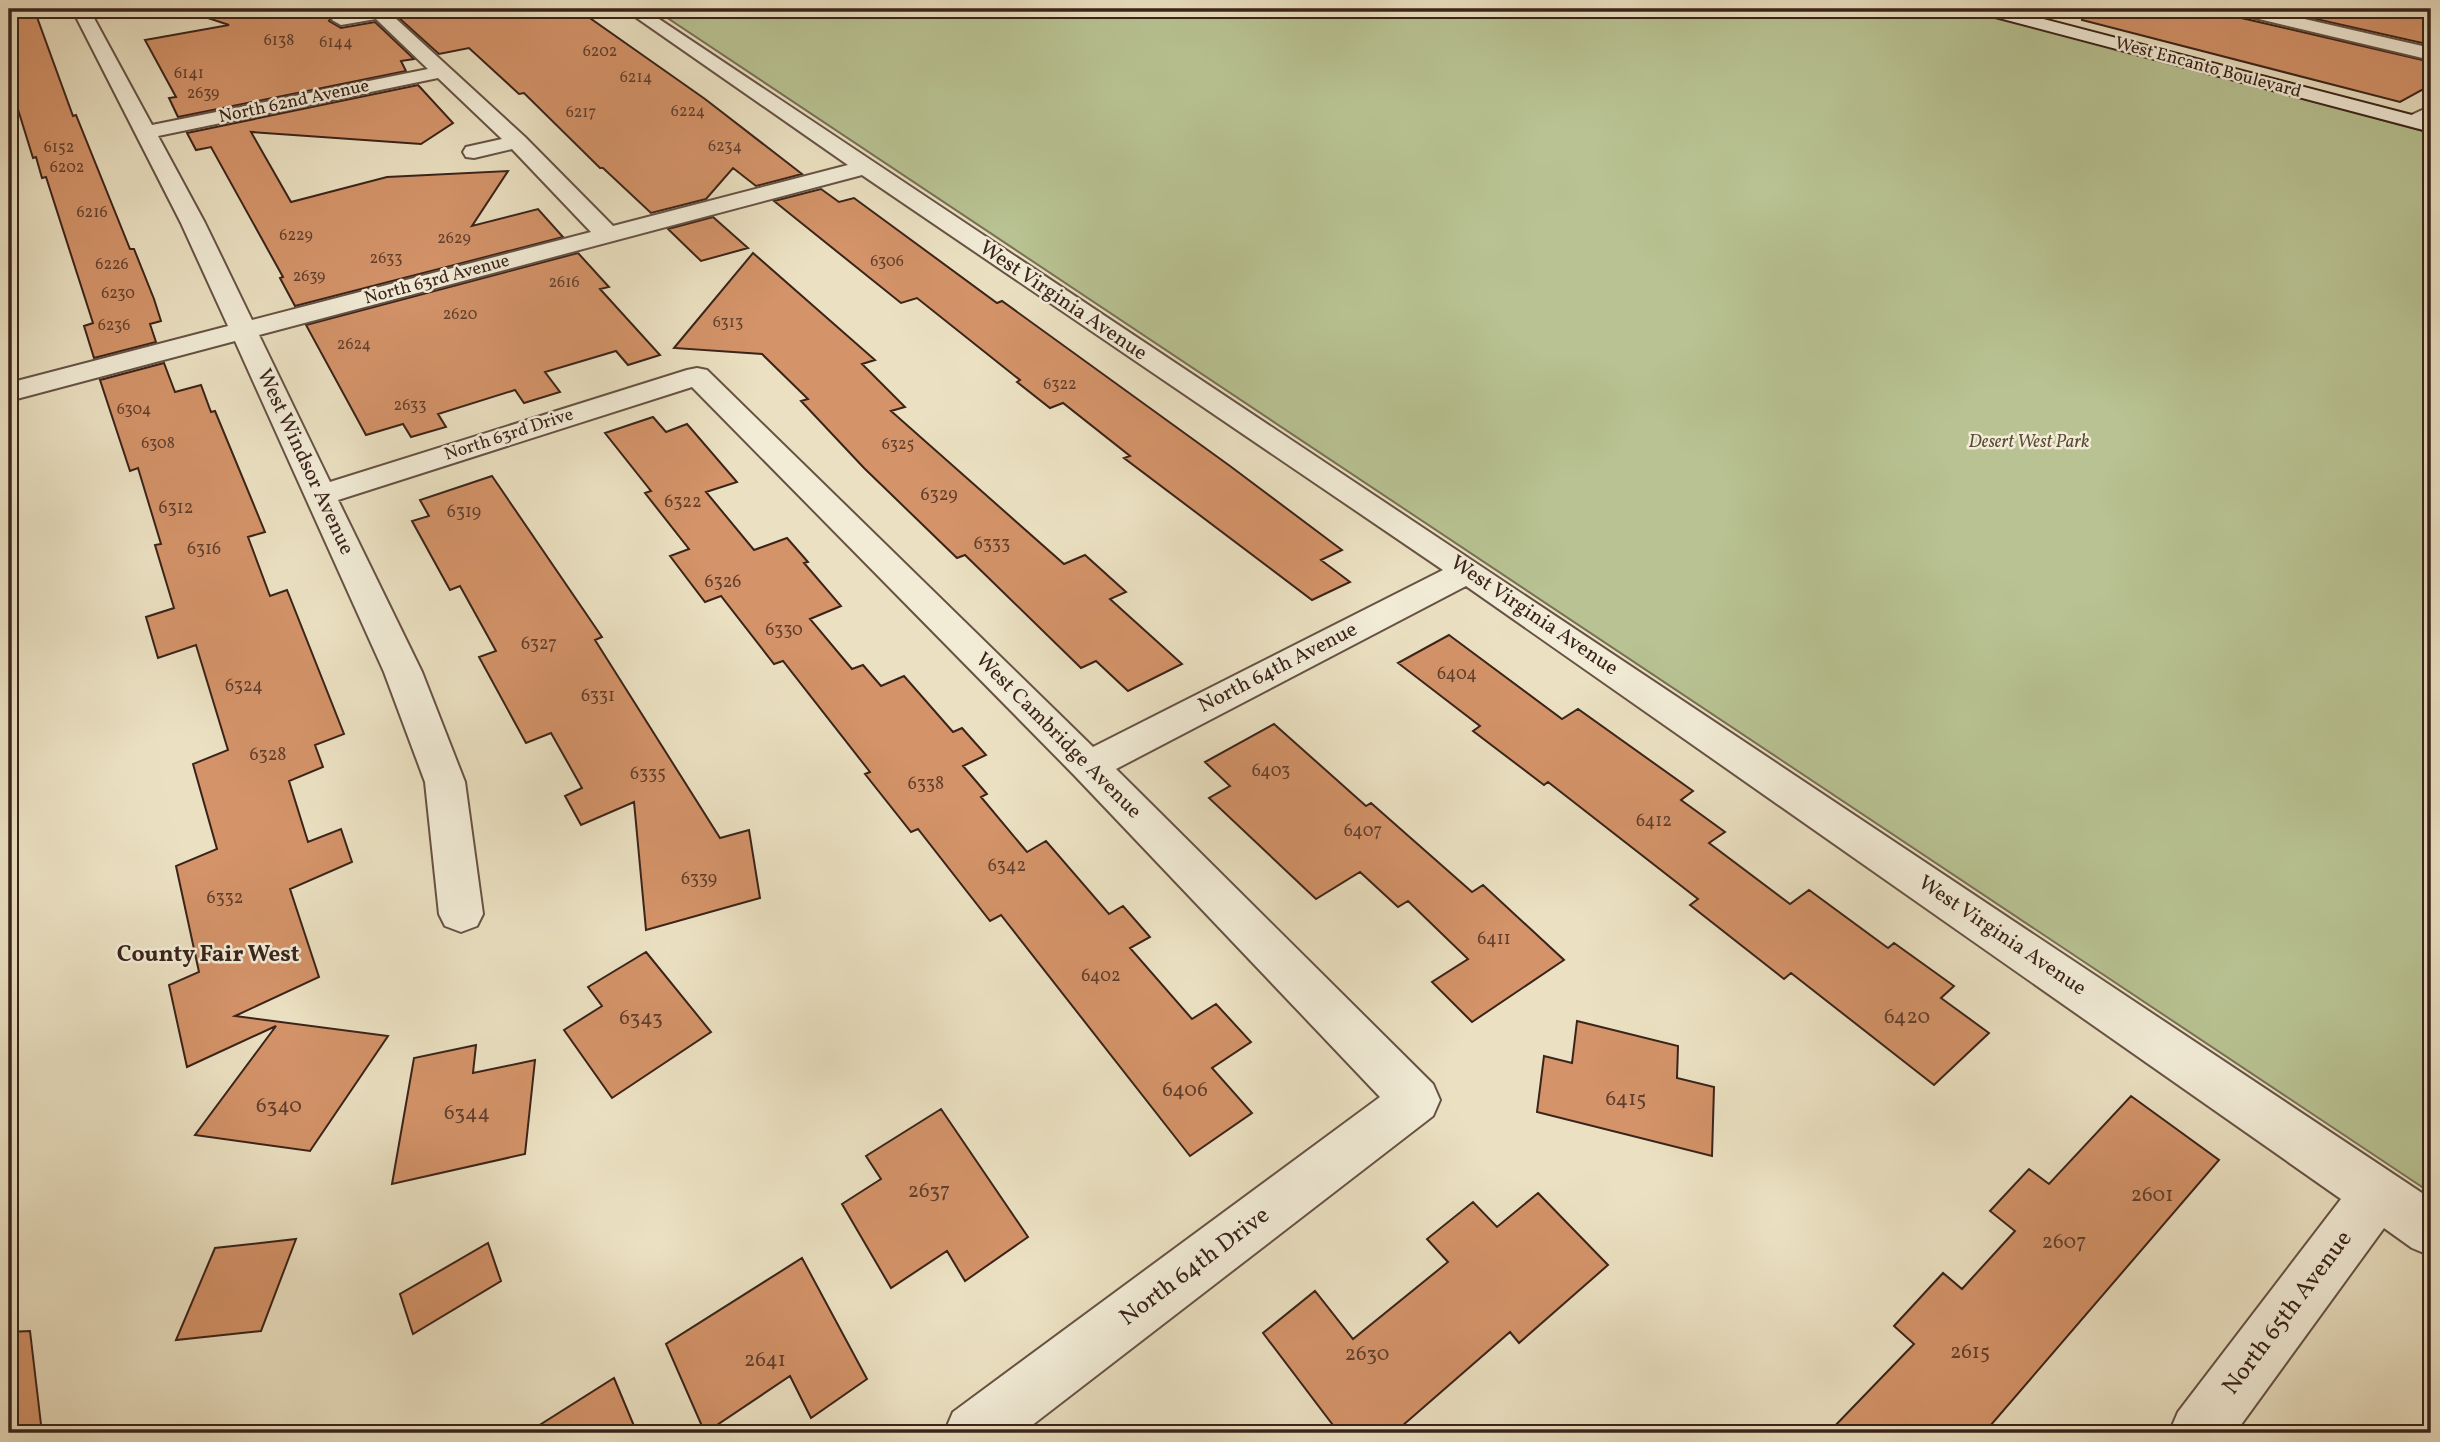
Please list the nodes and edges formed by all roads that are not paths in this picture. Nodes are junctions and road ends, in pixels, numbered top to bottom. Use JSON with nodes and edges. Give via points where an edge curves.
{"nodes":[{"id":1,"x":402,"y":9,"type":"edge"},
{"id":2,"x":633,"y":9,"type":"edge"},
{"id":3,"x":1986,"y":9,"type":"edge"},
{"id":4,"x":2240,"y":9,"type":"edge"},
{"id":5,"x":378,"y":11,"type":"edge"},
{"id":6,"x":341,"y":20,"type":"dead end"},
{"id":7,"x":94,"y":21,"type":"edge"},
{"id":8,"x":2431,"y":54,"type":"edge"},
{"id":9,"x":440,"y":72,"type":"junction"},
{"id":10,"x":2425,"y":120,"type":"edge"},
{"id":11,"x":147,"y":132,"type":"junction"},
{"id":12,"x":517,"y":142,"type":"junction"},
{"id":13,"x":474,"y":152,"type":"dead end"},
{"id":14,"x":866,"y":167,"type":"junction"},
{"id":15,"x":608,"y":235,"type":"junction"},
{"id":16,"x":243,"y":330,"type":"junction"},
{"id":17,"x":698,"y":376,"type":"joint"},
{"id":18,"x":9,"y":392,"type":"edge"},
{"id":19,"x":321,"y":495,"type":"junction"},
{"id":20,"x":1468,"y":571,"type":"junction"},
{"id":21,"x":1088,"y":766,"type":"junction"},
{"id":22,"x":461,"y":914,"type":"dead end"},
{"id":23,"x":1415,"y":1100,"type":"joint"},
{"id":24,"x":2378,"y":1193,"type":"junction"},
{"id":25,"x":2431,"y":1230,"type":"edge"},
{"id":26,"x":974,"y":1433,"type":"edge"},
{"id":27,"x":2199,"y":1433,"type":"edge"}],
"edges":[{"from":1,"to":5,"type":"street"},
{"from":2,"to":14,"type":"street","name":"West Virginia Avenue"},
{"from":3,"to":10,"type":"street","name":"West Encanto Boulevard"},
{"from":4,"to":8,"type":"street"},
{"from":5,"to":6,"type":"street"},
{"from":5,"to":9,"type":"street"},
{"from":7,"to":11,"type":"street","name":"West Windsor Avenue"},
{"from":9,"to":11,"type":"street","name":"North 62nd Avenue"},
{"from":9,"to":12,"type":"street"},
{"from":11,"to":16,"type":"street","name":"West Windsor Avenue"},
{"from":12,"to":13,"type":"street"},
{"from":12,"to":15,"type":"street"},
{"from":14,"to":15,"type":"street","name":"North 63rd Avenue"},
{"from":14,"to":20,"type":"street","name":"West Virginia Avenue"},
{"from":15,"to":16,"type":"street","name":"North 63rd Avenue"},
{"from":16,"to":18,"type":"street","name":"North 63rd Avenue"},
{"from":16,"to":19,"type":"street","name":"West Windsor Avenue"},
{"from":17,"to":19,"type":"street","name":"North 63rd Drive"},
{"from":17,"to":21,"type":"street","name":"West Cambridge Avenue"},
{"from":19,"to":22,"type":"street","name":"West Windsor Avenue","via":[[403,672],[445,782]]},
{"from":20,"to":21,"type":"street","name":"North 64th Avenue"},
{"from":20,"to":24,"type":"street","name":"West Virginia Avenue"},
{"from":21,"to":23,"type":"street","name":"West Cambridge Avenue"},
{"from":23,"to":26,"type":"street","name":"North 64th Drive"},
{"from":24,"to":25,"type":"street","name":"West Virginia Avenue"},
{"from":24,"to":27,"type":"street","name":"North 65th Avenue"}]}
